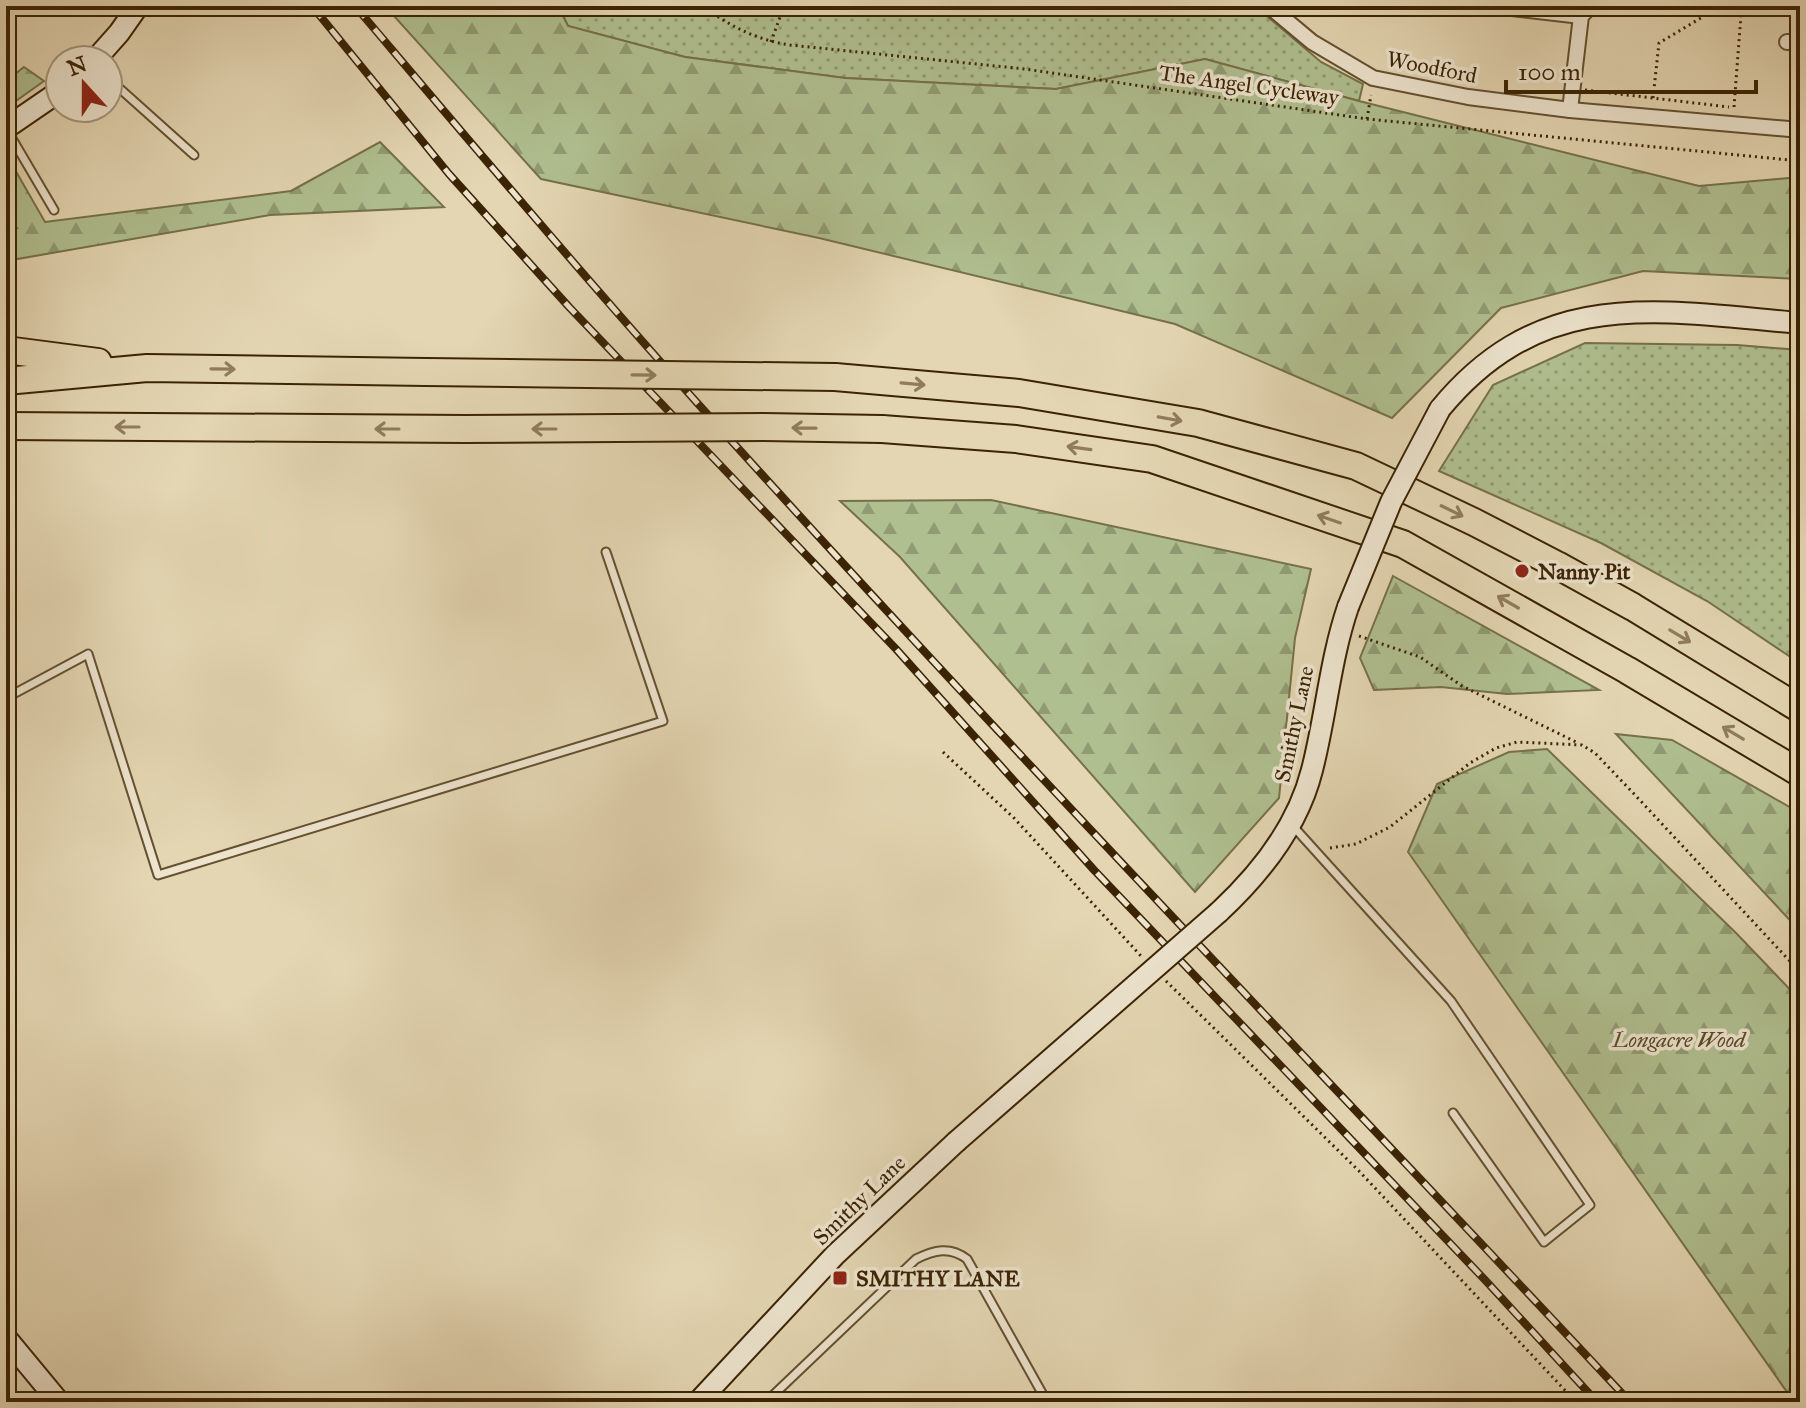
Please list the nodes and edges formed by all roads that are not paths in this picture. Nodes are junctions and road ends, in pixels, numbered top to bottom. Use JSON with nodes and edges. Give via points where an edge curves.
{"nodes":[{"id":1,"x":138,"y":6,"type":"edge"},
{"id":2,"x":1269,"y":6,"type":"edge"},
{"id":3,"x":1495,"y":6,"type":"edge"},
{"id":4,"x":1586,"y":11,"type":"edge"},
{"id":5,"x":109,"y":44,"type":"edge"},
{"id":6,"x":124,"y":92,"type":"edge"},
{"id":7,"x":44,"y":102,"type":"edge"},
{"id":8,"x":1570,"y":110,"type":"junction"},
{"id":9,"x":6,"y":128,"type":"edge"},
{"id":10,"x":1800,"y":130,"type":"edge"},
{"id":11,"x":194,"y":155,"type":"dead end"},
{"id":12,"x":54,"y":210,"type":"dead end"},
{"id":13,"x":1800,"y":323,"type":"edge"},
{"id":14,"x":6,"y":350,"type":"edge"},
{"id":15,"x":147,"y":368,"type":"junction"},
{"id":16,"x":6,"y":381,"type":"edge"},
{"id":17,"x":13,"y":428,"type":"edge"},
{"id":18,"x":606,"y":552,"type":"dead end"},
{"id":19,"x":6,"y":698,"type":"edge"},
{"id":20,"x":1800,"y":709,"type":"edge"},
{"id":21,"x":1800,"y":773,"type":"edge"},
{"id":22,"x":1290,"y":823,"type":"junction"},
{"id":23,"x":1453,"y":1113,"type":"dead end"},
{"id":24,"x":6,"y":1338,"type":"edge"},
{"id":25,"x":59,"y":1402,"type":"edge"},
{"id":26,"x":698,"y":1402,"type":"edge"},
{"id":27,"x":766,"y":1402,"type":"edge"},
{"id":28,"x":1047,"y":1402,"type":"edge"}],
"edges":[{"from":1,"to":5,"type":"street"},
{"from":2,"to":8,"type":"street","name":"Woodford","via":[[1312,42],[1373,78]]},
{"from":3,"to":4,"type":"street"},
{"from":4,"to":8,"type":"street"},
{"from":6,"to":11,"type":"lane"},
{"from":7,"to":9,"type":"street"},
{"from":8,"to":10,"type":"street","name":"Woodford"},
{"from":9,"to":12,"type":"lane"},
{"from":13,"to":22,"type":"street","name":"Smithy Lane","bridge":true,"via":[[1664,312],[1584,317],[1545,328],[1470,376],[1440,409],[1391,502],[1348,607],[1312,770]]},
{"from":14,"to":15,"type":"highway"},
{"from":15,"to":16,"type":"highway"},
{"from":15,"to":20,"type":"highway","one_way":true,"bridge":true,"via":[[835,377],[1019,393],[1198,423],[1356,466],[1474,522],[1633,607]]},
{"from":21,"to":17,"type":"highway","one_way":true,"bridge":true,"via":[[1403,544],[1152,459],[1016,439],[882,429]]},
{"from":18,"to":19,"type":"lane","via":[[663,721],[158,875],[88,654]]},
{"from":22,"to":23,"type":"lane","via":[[1451,1001],[1590,1205],[1544,1242]]},
{"from":22,"to":26,"type":"street","name":"Smithy Lane","bridge":true,"via":[[1258,872],[1219,912],[835,1255]]},
{"from":24,"to":25,"type":"street"},
{"from":27,"to":28,"type":"lane","via":[[916,1259],[944,1249],[967,1259]]}]}
